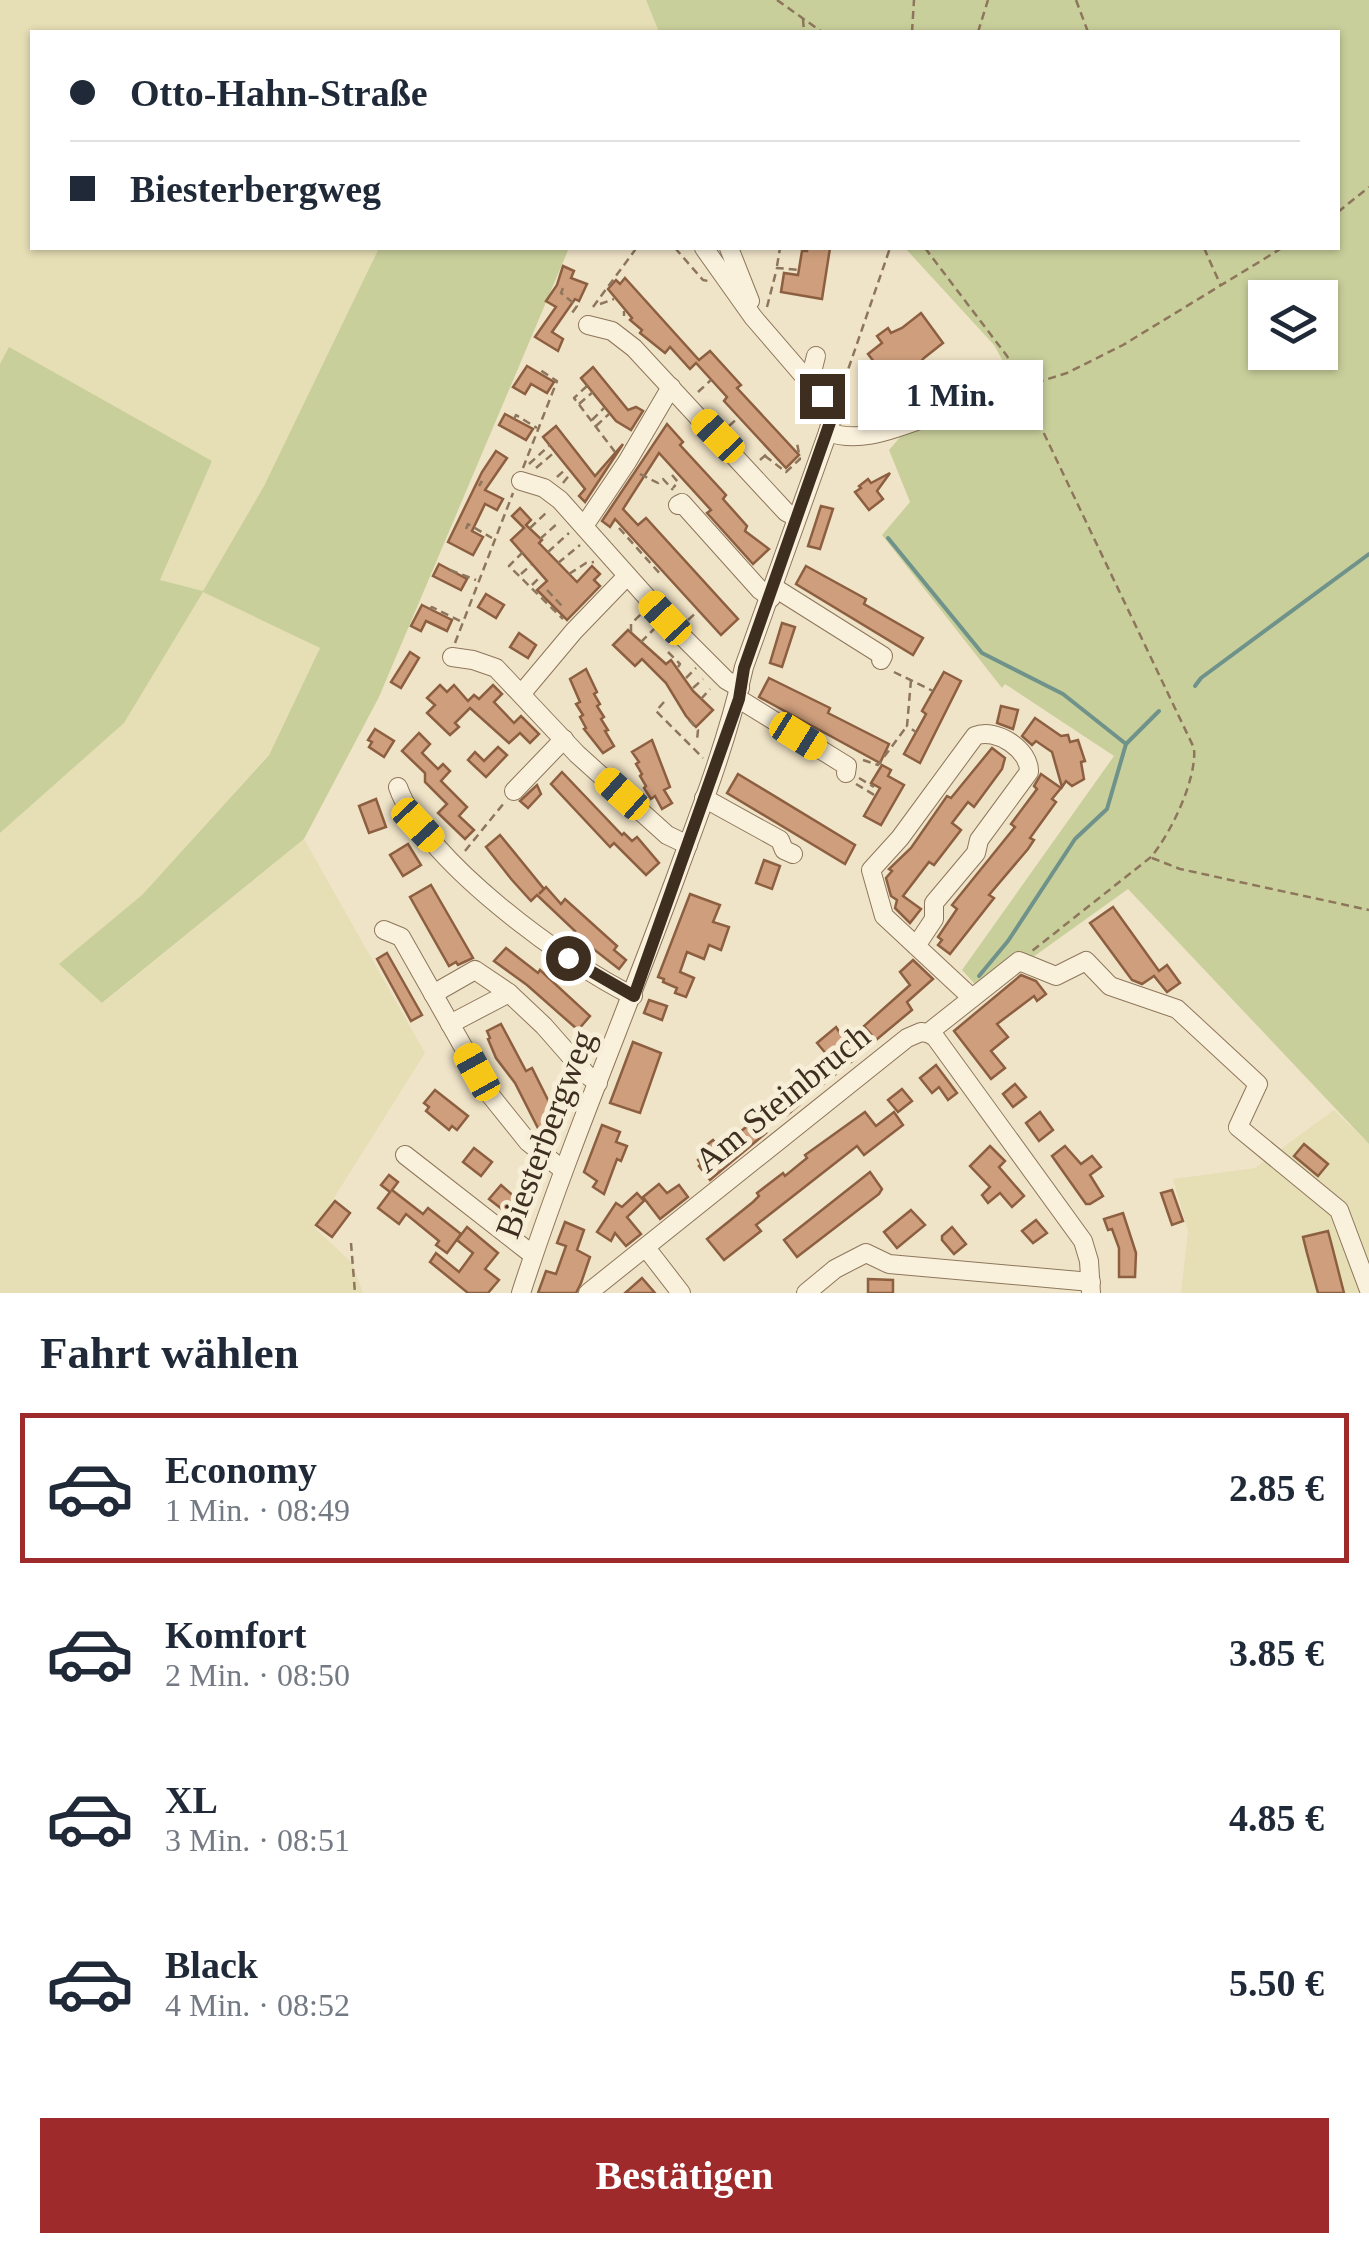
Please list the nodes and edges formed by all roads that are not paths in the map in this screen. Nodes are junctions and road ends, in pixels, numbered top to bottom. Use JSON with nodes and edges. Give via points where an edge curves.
{"nodes":[{"id":1,"x":705,"y":250,"type":"edge"},
{"id":2,"x":730,"y":250,"type":"edge"},
{"id":3,"x":761,"y":312,"type":"junction"},
{"id":4,"x":590,"y":316,"type":"road end"},
{"id":5,"x":816,"y":356,"type":"dead end"},
{"id":6,"x":810,"y":380,"type":"junction"},
{"id":7,"x":671,"y":387,"type":"junction"},
{"id":8,"x":934,"y":416,"type":"road end"},
{"id":9,"x":836,"y":435,"type":"junction"},
{"id":10,"x":525,"y":469,"type":"road end"},
{"id":11,"x":677,"y":499,"type":"road end"},
{"id":12,"x":796,"y":517,"type":"junction"},
{"id":13,"x":582,"y":531,"type":"junction"},
{"id":14,"x":627,"y":576,"type":"junction"},
{"id":15,"x":773,"y":593,"type":"junction"},
{"id":16,"x":452,"y":657,"type":"road end"},
{"id":17,"x":880,"y":660,"type":"road end"},
{"id":18,"x":522,"y":693,"type":"junction"},
{"id":19,"x":739,"y":694,"type":"junction"},
{"id":20,"x":564,"y":739,"type":"junction"},
{"id":21,"x":850,"y":774,"type":"road end"},
{"id":22,"x":398,"y":787,"type":"dead end"},
{"id":23,"x":514,"y":791,"type":"road end"},
{"id":24,"x":704,"y":798,"type":"junction"},
{"id":25,"x":688,"y":845,"type":"junction"},
{"id":26,"x":788,"y":852,"type":"dead end"},
{"id":27,"x":384,"y":930,"type":"dead end"},
{"id":28,"x":916,"y":946,"type":"junction"},
{"id":29,"x":509,"y":993,"type":"junction"},
{"id":30,"x":433,"y":994,"type":"junction"},
{"id":31,"x":634,"y":996,"type":"junction"},
{"id":32,"x":972,"y":998,"type":"junction"},
{"id":33,"x":450,"y":1024,"type":"junction"},
{"id":34,"x":928,"y":1033,"type":"junction"},
{"id":35,"x":598,"y":1083,"type":"junction"},
{"id":36,"x":405,"y":1155,"type":"dead end"},
{"id":37,"x":563,"y":1170,"type":"junction"},
{"id":38,"x":647,"y":1249,"type":"junction"},
{"id":39,"x":533,"y":1255,"type":"junction"},
{"id":40,"x":1091,"y":1287,"type":"edge"},
{"id":41,"x":1369,"y":1290,"type":"edge"},
{"id":42,"x":520,"y":1293,"type":"edge"},
{"id":43,"x":588,"y":1293,"type":"edge"},
{"id":44,"x":681,"y":1293,"type":"edge"},
{"id":45,"x":806,"y":1293,"type":"edge"}],
"edges":[{"from":1,"to":3,"type":"street"},
{"from":2,"to":3,"type":"street"},
{"from":3,"to":6,"type":"street"},
{"from":4,"to":7,"type":"street","via":[[623,338]]},
{"from":5,"to":6,"type":"street"},
{"from":6,"to":9,"type":"street","name":"Biesterbergweg","via":[[834,411]]},
{"from":7,"to":12,"type":"street"},
{"from":7,"to":13,"type":"street"},
{"from":8,"to":9,"type":"street","via":[[874,434]]},
{"from":9,"to":12,"type":"street","name":"Biesterbergweg"},
{"from":10,"to":13,"type":"street"},
{"from":11,"to":15,"type":"street","via":[[760,590]]},
{"from":12,"to":15,"type":"street","name":"Biesterbergweg"},
{"from":13,"to":14,"type":"street","via":[[602,564]]},
{"from":14,"to":18,"type":"street"},
{"from":14,"to":19,"type":"street"},
{"from":15,"to":17,"type":"street"},
{"from":15,"to":19,"type":"street","name":"Biesterbergweg"},
{"from":16,"to":18,"type":"street","via":[[496,668]]},
{"from":18,"to":20,"type":"street"},
{"from":19,"to":21,"type":"street","via":[[848,766]]},
{"from":19,"to":24,"type":"street","name":"Biesterbergweg"},
{"from":20,"to":23,"type":"street"},
{"from":20,"to":25,"type":"street","via":[[667,835]]},
{"from":22,"to":31,"type":"street","via":[[418,825],[454,864],[568,958]]},
{"from":24,"to":25,"type":"street","name":"Biesterbergweg"},
{"from":24,"to":26,"type":"street","via":[[780,840]]},
{"from":25,"to":31,"type":"street","name":"Biesterbergweg"},
{"from":27,"to":30,"type":"street","via":[[400,937]]},
{"from":28,"to":28,"type":"street","via":[[884,916],[873,866],[975,736],[992,734],[1023,751],[1029,772],[979,840],[976,854],[934,903],[934,919]]},
{"from":28,"to":32,"type":"street"},
{"from":29,"to":30,"type":"street","via":[[475,970]]},
{"from":29,"to":33,"type":"street"},
{"from":29,"to":35,"type":"street"},
{"from":30,"to":33,"type":"street"},
{"from":31,"to":35,"type":"street","name":"Biesterbergweg"},
{"from":32,"to":34,"type":"street","name":"Am Steinbruch"},
{"from":32,"to":41,"type":"street","name":"Am Steinbruch","via":[[1019,961],[1056,976],[1086,961],[1110,986],[1177,1009],[1258,1084],[1238,1127],[1340,1210]]},
{"from":33,"to":37,"type":"street","via":[[491,1096],[528,1142]]},
{"from":34,"to":38,"type":"street","name":"Am Steinbruch","via":[[907,1038]]},
{"from":34,"to":40,"type":"street","via":[[1084,1241]]},
{"from":35,"to":37,"type":"street","name":"Biesterbergweg"},
{"from":36,"to":39,"type":"street"},
{"from":37,"to":39,"type":"street","name":"Biesterbergweg"},
{"from":38,"to":43,"type":"street","name":"Am Steinbruch"},
{"from":38,"to":44,"type":"street"},
{"from":39,"to":42,"type":"street","name":"Biesterbergweg"},
{"from":40,"to":45,"type":"street","via":[[889,1264],[866,1254]]}]}
